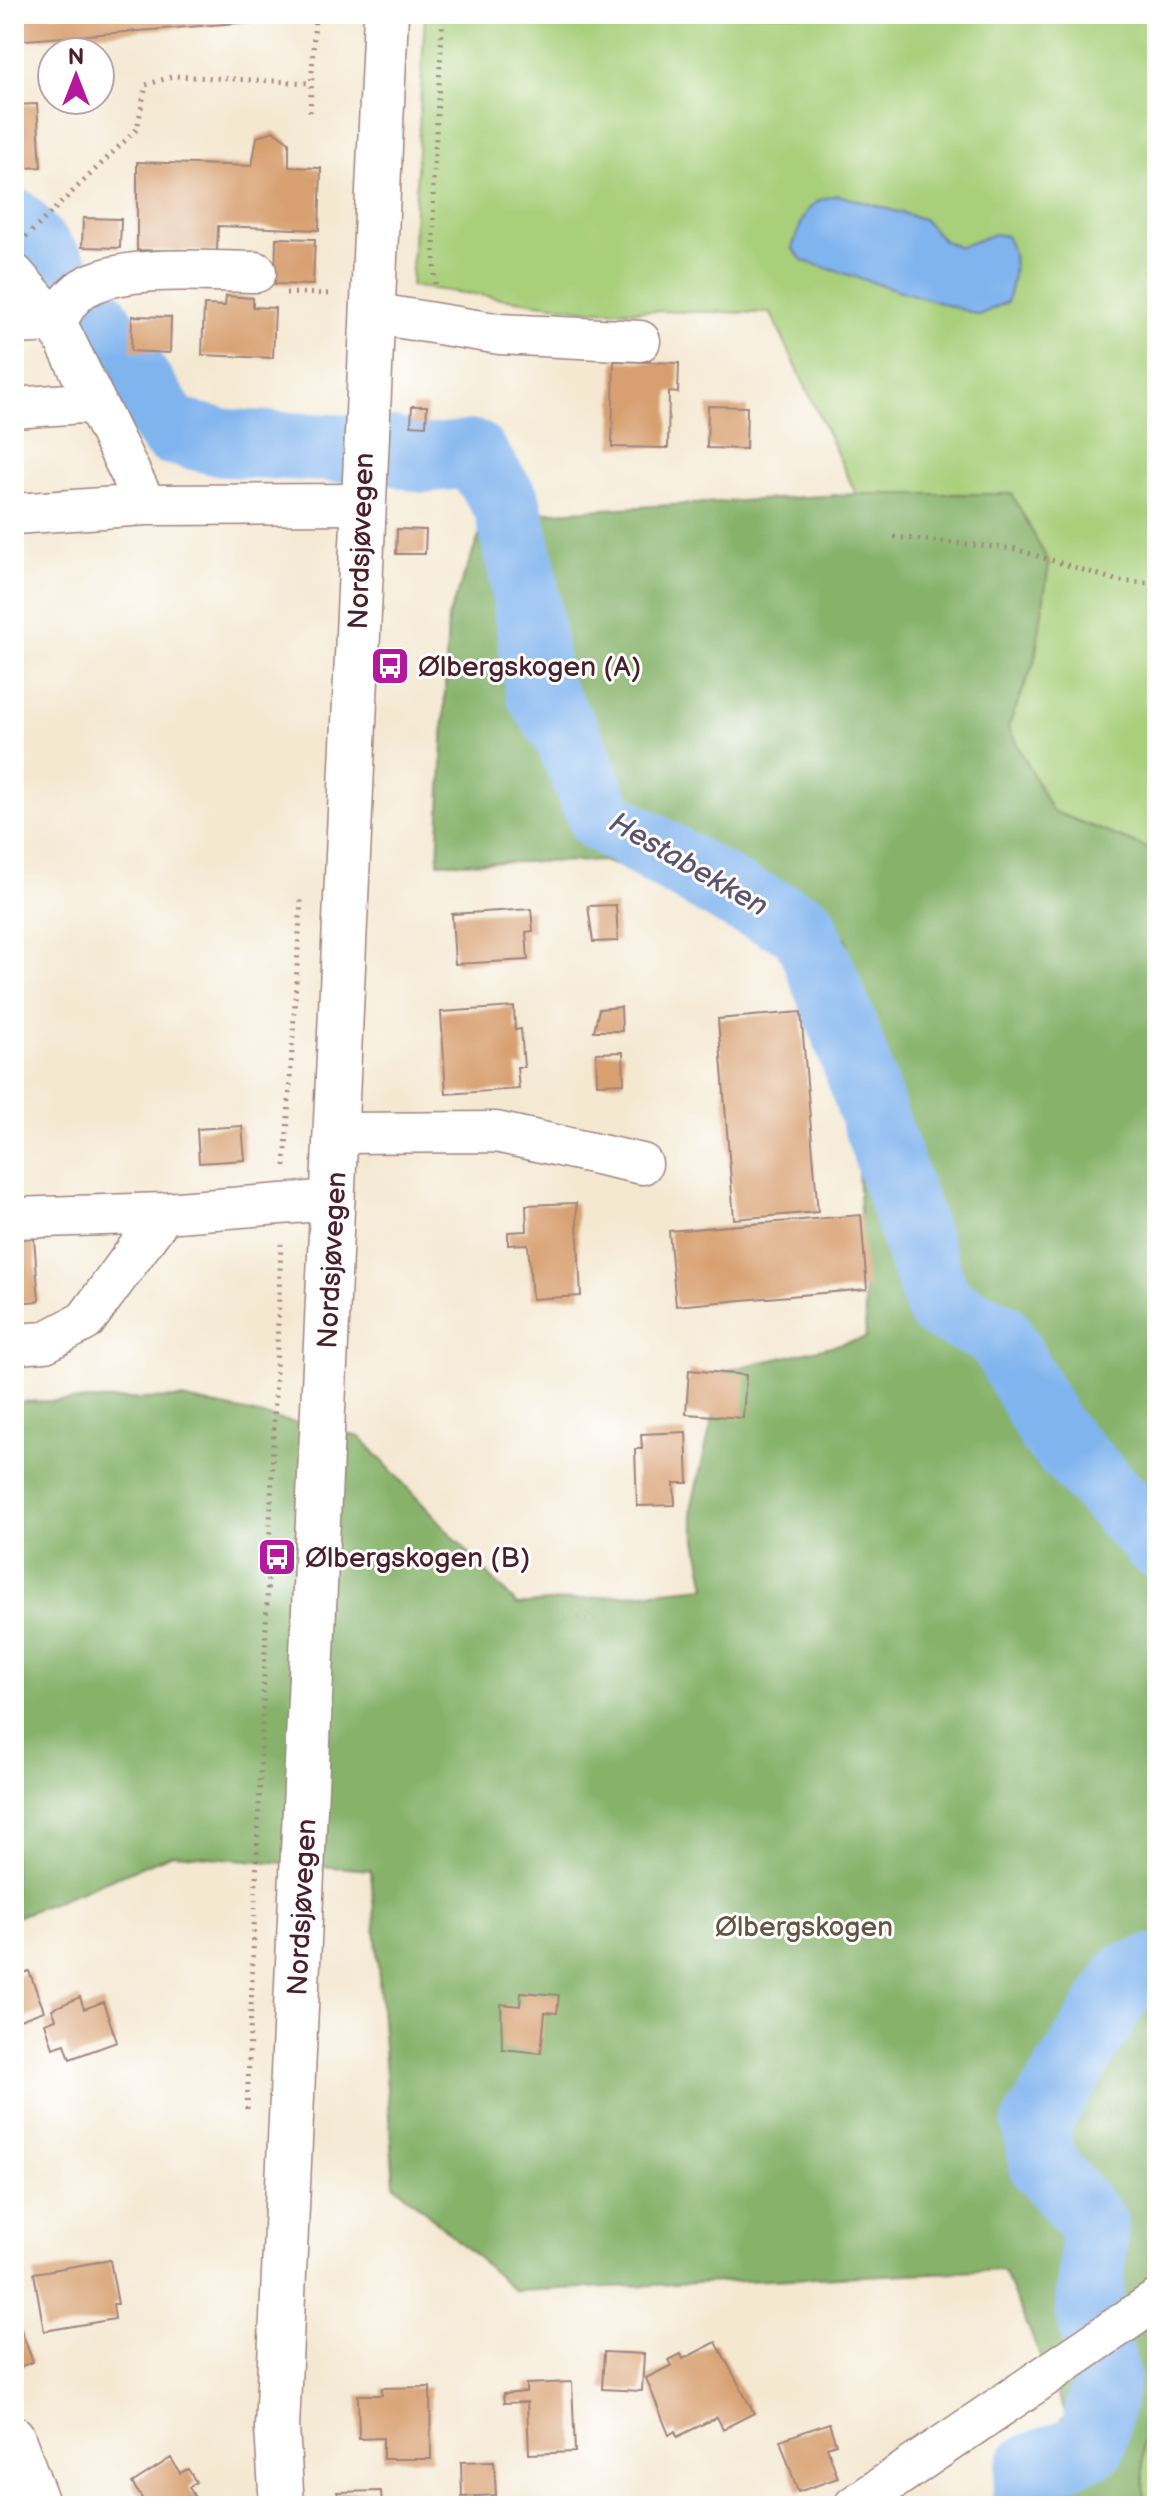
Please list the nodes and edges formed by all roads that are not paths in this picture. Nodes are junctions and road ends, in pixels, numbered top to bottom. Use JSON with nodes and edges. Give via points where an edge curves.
{"nodes":[{"id":1,"x":386,"y":14,"type":"edge"},
{"id":2,"x":18,"y":258,"type":"edge"},
{"id":3,"x":256,"y":272,"type":"road end"},
{"id":4,"x":371,"y":313,"type":"junction"},
{"id":5,"x":56,"y":322,"type":"junction"},
{"id":6,"x":14,"y":324,"type":"edge"},
{"id":7,"x":640,"y":341,"type":"dead end"},
{"id":8,"x":95,"y":402,"type":"junction"},
{"id":9,"x":14,"y":408,"type":"edge"},
{"id":10,"x":361,"y":504,"type":"junction"},
{"id":11,"x":146,"y":505,"type":"junction"},
{"id":12,"x":14,"y":514,"type":"edge"},
{"id":13,"x":337,"y":1133,"type":"junction"},
{"id":14,"x":642,"y":1164,"type":"dead end"},
{"id":15,"x":334,"y":1200,"type":"junction"},
{"id":16,"x":164,"y":1213,"type":"junction"},
{"id":17,"x":14,"y":1218,"type":"edge"},
{"id":18,"x":14,"y":1344,"type":"edge"},
{"id":19,"x":1157,"y":2300,"type":"edge"},
{"id":20,"x":14,"y":2436,"type":"edge"},
{"id":21,"x":40,"y":2506,"type":"edge"},
{"id":22,"x":282,"y":2506,"type":"edge"},
{"id":23,"x":854,"y":2506,"type":"edge"}],
"edges":[{"from":1,"to":4,"type":"main road","name":"Nordsjøvegen"},
{"from":2,"to":5,"type":"street"},
{"from":3,"to":5,"type":"street","via":[[136,274],[88,285],[69,300]]},
{"from":4,"to":7,"type":"street","via":[[500,334]]},
{"from":4,"to":10,"type":"main road","name":"Nordsjøvegen"},
{"from":5,"to":6,"type":"street"},
{"from":5,"to":8,"type":"street"},
{"from":8,"to":9,"type":"street"},
{"from":8,"to":11,"type":"street"},
{"from":10,"to":11,"type":"street"},
{"from":10,"to":13,"type":"main road","name":"Nordsjøvegen"},
{"from":11,"to":12,"type":"street"},
{"from":13,"to":14,"type":"street","via":[[496,1132]]},
{"from":13,"to":15,"type":"main road","name":"Nordsjøvegen"},
{"from":15,"to":16,"type":"street"},
{"from":15,"to":22,"type":"main road","name":"Nordsjøvegen","via":[[277,2428]]},
{"from":16,"to":17,"type":"street"},
{"from":16,"to":18,"type":"street","via":[[85,1321],[45,1342]]},
{"from":19,"to":23,"type":"street"},
{"from":20,"to":21,"type":"street"}]}
